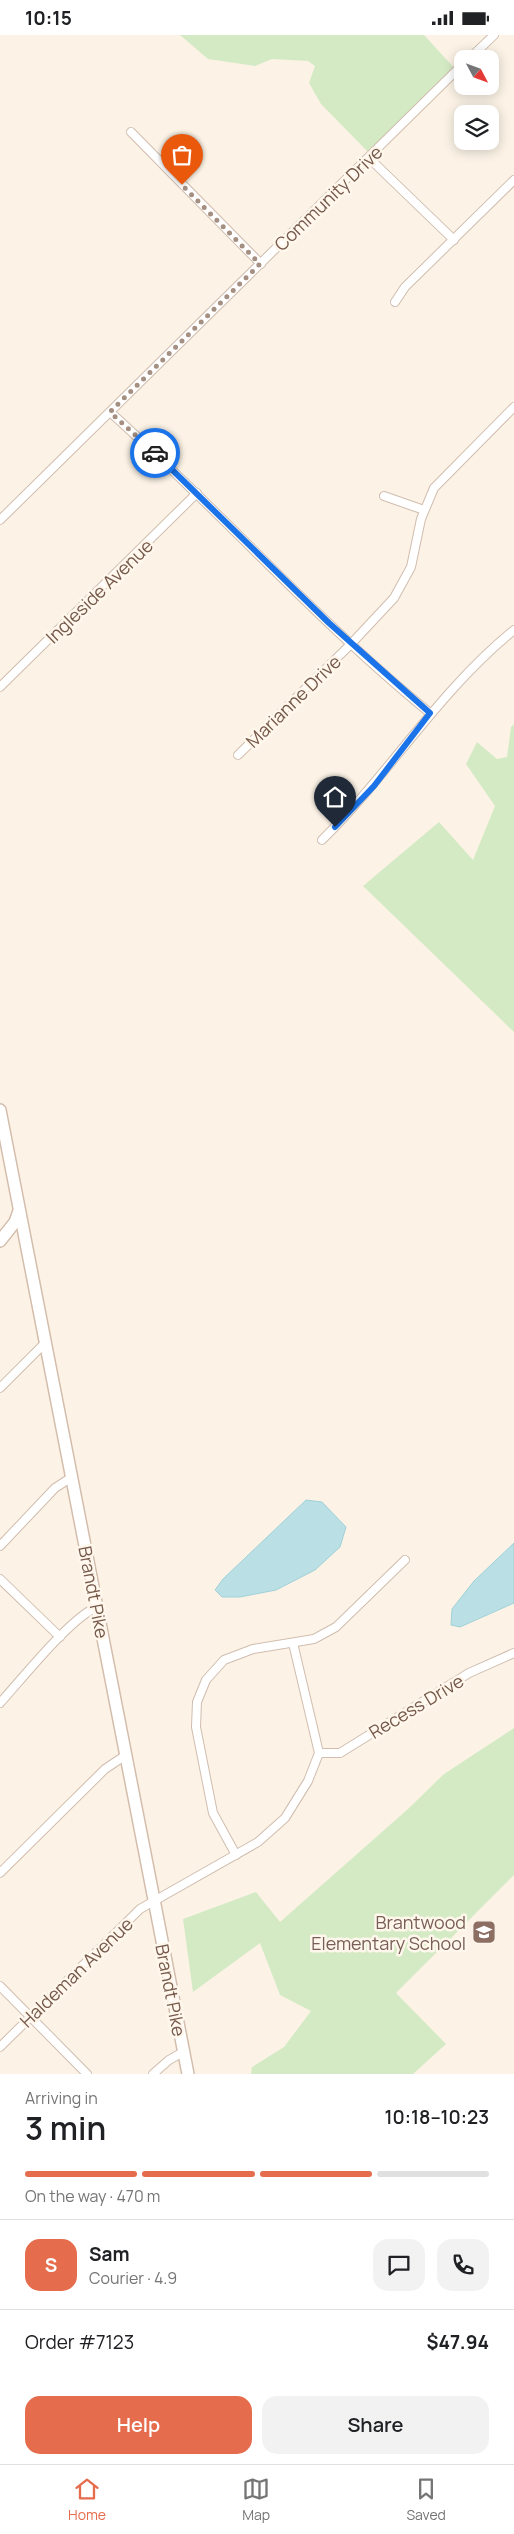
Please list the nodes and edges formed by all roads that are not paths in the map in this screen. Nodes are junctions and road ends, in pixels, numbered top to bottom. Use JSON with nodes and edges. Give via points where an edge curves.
{"nodes":[{"id":1,"x":494,"y":35,"type":"edge"},
{"id":2,"x":478,"y":50,"type":"edge"},
{"id":3,"x":454,"y":73,"type":"edge"},
{"id":4,"x":131,"y":132,"type":"dead end"},
{"id":5,"x":369,"y":158,"type":"junction"},
{"id":6,"x":514,"y":180,"type":"edge"},
{"id":7,"x":454,"y":240,"type":"junction"},
{"id":8,"x":260,"y":264,"type":"junction"},
{"id":9,"x":395,"y":302,"type":"dead end"},
{"id":10,"x":514,"y":407,"type":"edge"},
{"id":11,"x":110,"y":412,"type":"junction"},
{"id":12,"x":197,"y":493,"type":"junction"},
{"id":13,"x":384,"y":495,"type":"dead end"},
{"id":14,"x":424,"y":510,"type":"junction"},
{"id":15,"x":0,"y":520,"type":"edge"},
{"id":16,"x":514,"y":630,"type":"edge"},
{"id":17,"x":351,"y":644,"type":"junction"},
{"id":18,"x":0,"y":687,"type":"edge"},
{"id":19,"x":430,"y":713,"type":"junction"},
{"id":20,"x":238,"y":755,"type":"dead end"},
{"id":21,"x":322,"y":841,"type":"dead end"},
{"id":22,"x":0,"y":1111,"type":"edge"},
{"id":23,"x":19,"y":1211,"type":"junction"},
{"id":24,"x":0,"y":1241,"type":"edge"},
{"id":25,"x":45,"y":1343,"type":"junction"},
{"id":26,"x":0,"y":1388,"type":"edge"},
{"id":27,"x":72,"y":1477,"type":"junction"},
{"id":28,"x":0,"y":1546,"type":"edge"},
{"id":29,"x":405,"y":1561,"type":"dead end"},
{"id":30,"x":0,"y":1579,"type":"edge"},
{"id":31,"x":96,"y":1607,"type":"junction"},
{"id":32,"x":60,"y":1637,"type":"junction"},
{"id":33,"x":293,"y":1643,"type":"junction"},
{"id":34,"x":514,"y":1653,"type":"edge"},
{"id":35,"x":0,"y":1703,"type":"edge"},
{"id":36,"x":318,"y":1753,"type":"junction"},
{"id":37,"x":126,"y":1755,"type":"junction"},
{"id":38,"x":236,"y":1855,"type":"junction"},
{"id":39,"x":0,"y":1873,"type":"edge"},
{"id":40,"x":154,"y":1901,"type":"junction"},
{"id":41,"x":0,"y":1986,"type":"edge"},
{"id":42,"x":30,"y":2017,"type":"junction"},
{"id":43,"x":0,"y":2047,"type":"edge"},
{"id":44,"x":183,"y":2052,"type":"junction"},
{"id":45,"x":87,"y":2074,"type":"edge"},
{"id":46,"x":153,"y":2074,"type":"edge"},
{"id":47,"x":188,"y":2074,"type":"edge"}],
"edges":[{"from":1,"to":2,"type":"street"},
{"from":3,"to":5,"type":"street","name":"Community Drive"},
{"from":4,"to":8,"type":"street"},
{"from":5,"to":7,"type":"street"},
{"from":5,"to":8,"type":"street","name":"Community Drive"},
{"from":6,"to":7,"type":"street"},
{"from":7,"to":9,"type":"street","via":[[405,287]]},
{"from":8,"to":11,"type":"street","name":"Community Drive"},
{"from":10,"to":14,"type":"street","name":"Marianne Drive","via":[[444,475]]},
{"from":11,"to":12,"type":"street"},
{"from":11,"to":15,"type":"street","name":"Community Drive"},
{"from":12,"to":17,"type":"street"},
{"from":12,"to":18,"type":"street","name":"Ingleside Avenue"},
{"from":13,"to":14,"type":"street"},
{"from":14,"to":17,"type":"street","name":"Marianne Drive","via":[[411,567],[404,583]]},
{"from":16,"to":19,"type":"street","via":[[476,663]]},
{"from":17,"to":19,"type":"street"},
{"from":17,"to":20,"type":"street","name":"Marianne Drive"},
{"from":19,"to":21,"type":"street","via":[[374,786]]},
{"from":22,"to":23,"type":"main road","name":"Brandt Pike"},
{"from":23,"to":24,"type":"main road","via":[[15,1222]]},
{"from":23,"to":25,"type":"main road","name":"Brandt Pike"},
{"from":25,"to":26,"type":"street"},
{"from":25,"to":27,"type":"main road","name":"Brandt Pike"},
{"from":27,"to":28,"type":"street","via":[[55,1488]]},
{"from":27,"to":31,"type":"main road","name":"Brandt Pike"},
{"from":29,"to":33,"type":"street","via":[[336,1627],[314,1639]]},
{"from":30,"to":32,"type":"street"},
{"from":31,"to":32,"type":"street"},
{"from":31,"to":37,"type":"main road","name":"Brandt Pike"},
{"from":32,"to":35,"type":"street"},
{"from":33,"to":36,"type":"street"},
{"from":33,"to":38,"type":"street","via":[[253,1649],[224,1660],[206,1680],[197,1702],[196,1727],[213,1813]]},
{"from":34,"to":36,"type":"street","name":"Recess Drive","via":[[469,1673],[340,1753]]},
{"from":36,"to":38,"type":"street","name":"Haldeman Avenue","via":[[308,1781],[284,1818],[258,1843]]},
{"from":37,"to":39,"type":"street","via":[[105,1769]]},
{"from":37,"to":40,"type":"main road","name":"Brandt Pike"},
{"from":38,"to":40,"type":"street","name":"Haldeman Avenue"},
{"from":40,"to":42,"type":"street","name":"Haldeman Avenue","via":[[140,1909]]},
{"from":40,"to":44,"type":"main road","name":"Brandt Pike"},
{"from":41,"to":42,"type":"street"},
{"from":42,"to":43,"type":"street","name":"Haldeman Avenue"},
{"from":42,"to":45,"type":"street"},
{"from":44,"to":46,"type":"street"},
{"from":44,"to":47,"type":"main road","name":"Brandt Pike"}]}
